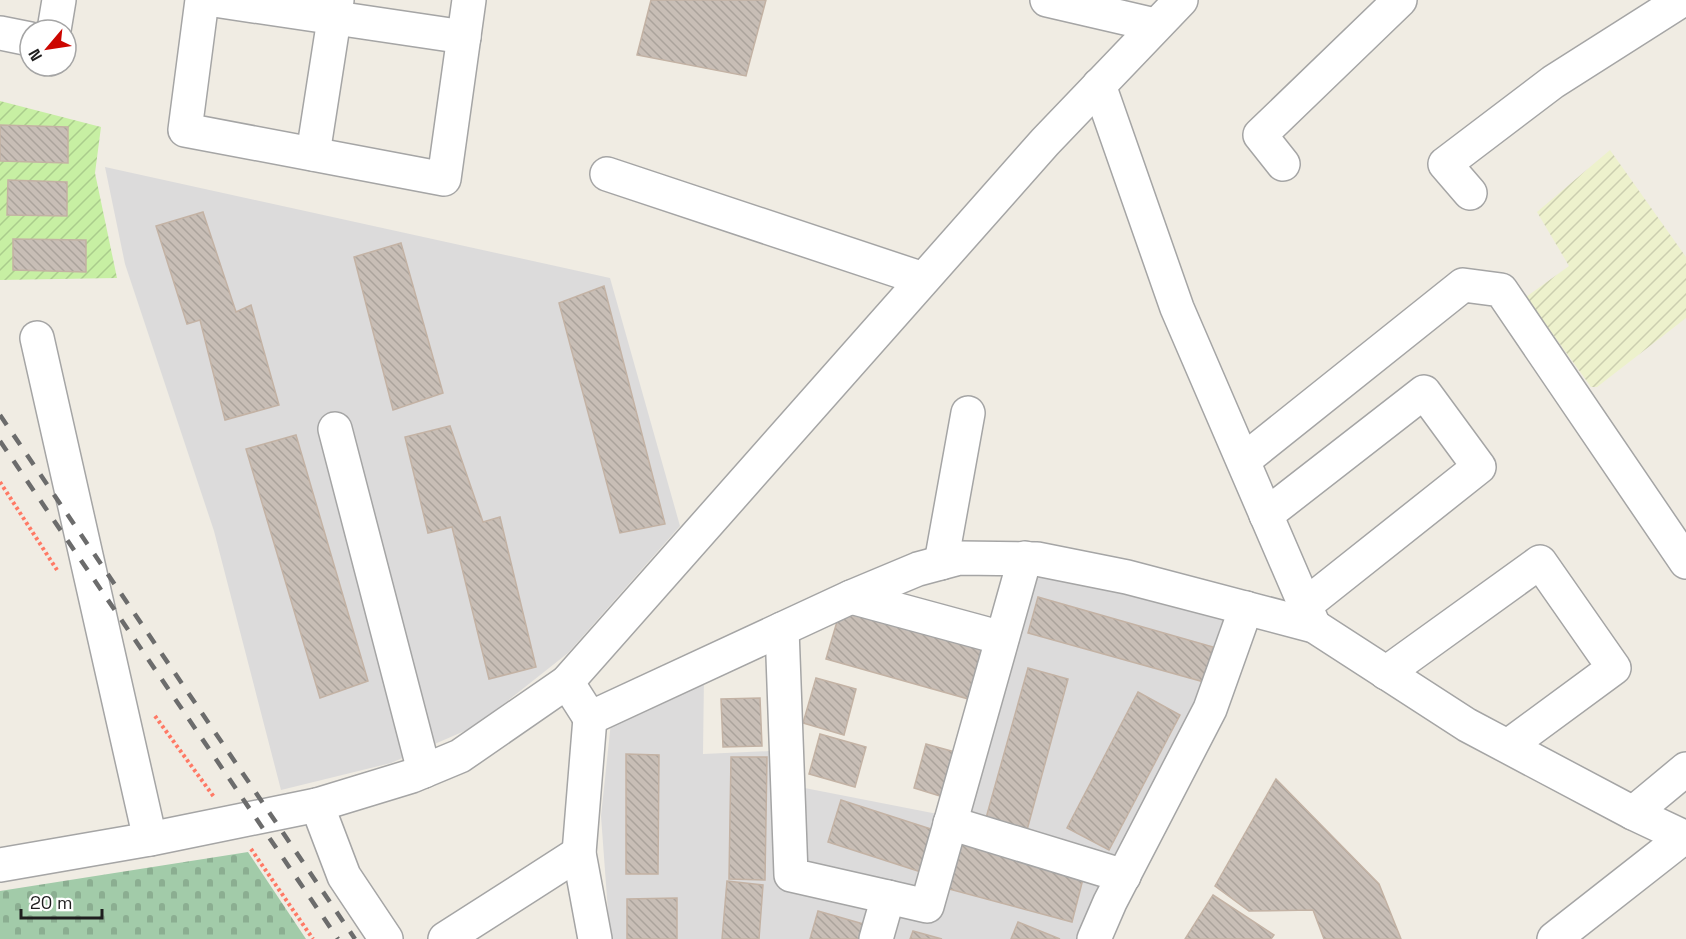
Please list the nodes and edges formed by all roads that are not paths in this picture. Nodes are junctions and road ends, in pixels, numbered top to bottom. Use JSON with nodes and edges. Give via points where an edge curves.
{"nodes":[{"id":1,"x":59,"y":0,"type":"edge"},
{"id":2,"x":202,"y":0,"type":"edge"},
{"id":3,"x":214,"y":0,"type":"edge"},
{"id":4,"x":469,"y":0,"type":"edge"},
{"id":5,"x":1047,"y":0,"type":"edge"},
{"id":6,"x":1181,"y":0,"type":"edge"},
{"id":7,"x":1400,"y":0,"type":"edge"},
{"id":8,"x":1682,"y":0,"type":"edge"},
{"id":9,"x":336,"y":9,"type":"edge"},
{"id":10,"x":56,"y":18,"type":"edge"},
{"id":11,"x":1155,"y":25,"type":"junction"},
{"id":12,"x":0,"y":33,"type":"edge"},
{"id":13,"x":18,"y":37,"type":"edge"},
{"id":14,"x":464,"y":37,"type":"junction"},
{"id":15,"x":1099,"y":85,"type":"junction"},
{"id":16,"x":313,"y":154,"type":"junction"},
{"id":17,"x":1283,"y":164,"type":"dead end"},
{"id":18,"x":608,"y":174,"type":"dead end"},
{"id":19,"x":1470,"y":194,"type":"dead end"},
{"id":20,"x":923,"y":279,"type":"junction"},
{"id":21,"x":37,"y":338,"type":"dead end"},
{"id":22,"x":968,"y":413,"type":"dead end"},
{"id":23,"x":335,"y":429,"type":"dead end"},
{"id":24,"x":1244,"y":460,"type":"junction"},
{"id":25,"x":1266,"y":515,"type":"junction"},
{"id":26,"x":1025,"y":558,"type":"junction"},
{"id":27,"x":1686,"y":562,"type":"edge"},
{"id":28,"x":941,"y":563,"type":"junction"},
{"id":29,"x":851,"y":597,"type":"junction"},
{"id":30,"x":1246,"y":608,"type":"junction"},
{"id":31,"x":1309,"y":616,"type":"junction"},
{"id":32,"x":782,"y":629,"type":"junction"},
{"id":33,"x":1002,"y":638,"type":"junction"},
{"id":34,"x":1386,"y":673,"type":"junction"},
{"id":35,"x":567,"y":682,"type":"junction"},
{"id":36,"x":590,"y":718,"type":"junction"},
{"id":37,"x":1508,"y":746,"type":"junction"},
{"id":38,"x":1686,"y":769,"type":"edge"},
{"id":39,"x":424,"y":771,"type":"junction"},
{"id":40,"x":317,"y":805,"type":"junction"},
{"id":41,"x":1634,"y":813,"type":"junction"},
{"id":42,"x":950,"y":823,"type":"junction"},
{"id":43,"x":1685,"y":837,"type":"edge"},
{"id":44,"x":150,"y":839,"type":"junction"},
{"id":45,"x":579,"y":853,"type":"junction"},
{"id":46,"x":0,"y":865,"type":"edge"},
{"id":47,"x":1124,"y":876,"type":"junction"},
{"id":48,"x":888,"y":897,"type":"junction"},
{"id":49,"x":386,"y":939,"type":"edge"},
{"id":50,"x":445,"y":939,"type":"edge"},
{"id":51,"x":595,"y":939,"type":"edge"},
{"id":52,"x":876,"y":939,"type":"edge"},
{"id":53,"x":1094,"y":939,"type":"edge"},
{"id":54,"x":1554,"y":939,"type":"edge"}],
"edges":[{"from":1,"to":10,"type":"street"},
{"from":2,"to":16,"type":"street","via":[[184,130]]},
{"from":3,"to":9,"type":"street"},
{"from":4,"to":14,"type":"street"},
{"from":5,"to":11,"type":"street"},
{"from":6,"to":11,"type":"street"},
{"from":7,"to":17,"type":"street","via":[[1260,135]]},
{"from":8,"to":19,"type":"street","via":[[1553,82],[1445,164]]},
{"from":9,"to":14,"type":"street"},
{"from":9,"to":16,"type":"street"},
{"from":11,"to":15,"type":"street"},
{"from":12,"to":13,"type":"street"},
{"from":14,"to":16,"type":"street","via":[[444,178]]},
{"from":15,"to":20,"type":"street"},
{"from":15,"to":24,"type":"street","via":[[1177,308]]},
{"from":18,"to":20,"type":"street"},
{"from":20,"to":35,"type":"street"},
{"from":21,"to":44,"type":"street"},
{"from":22,"to":28,"type":"street"},
{"from":23,"to":39,"type":"street"},
{"from":24,"to":25,"type":"street"},
{"from":24,"to":27,"type":"street","via":[[1463,285],[1501,290]]},
{"from":25,"to":31,"type":"street"},
{"from":25,"to":31,"type":"street","via":[[1425,392],[1479,467]]},
{"from":26,"to":28,"type":"street","via":[[959,558]]},
{"from":26,"to":30,"type":"street","via":[[1126,577]]},
{"from":26,"to":33,"type":"street"},
{"from":28,"to":29,"type":"street"},
{"from":29,"to":32,"type":"street"},
{"from":29,"to":33,"type":"street"},
{"from":30,"to":31,"type":"street"},
{"from":30,"to":47,"type":"street","via":[[1210,709]]},
{"from":31,"to":34,"type":"street"},
{"from":32,"to":36,"type":"street"},
{"from":32,"to":48,"type":"street","via":[[791,875]]},
{"from":33,"to":42,"type":"street"},
{"from":34,"to":37,"type":"street","via":[[1467,725]]},
{"from":34,"to":37,"type":"street","via":[[1540,562],[1614,668]]},
{"from":35,"to":36,"type":"street"},
{"from":35,"to":39,"type":"street","via":[[460,756]]},
{"from":36,"to":45,"type":"street"},
{"from":37,"to":41,"type":"street"},
{"from":38,"to":41,"type":"street"},
{"from":39,"to":40,"type":"street"},
{"from":40,"to":44,"type":"street"},
{"from":40,"to":49,"type":"street","via":[[344,876]]},
{"from":41,"to":43,"type":"street"},
{"from":42,"to":47,"type":"street"},
{"from":42,"to":48,"type":"street","via":[[927,906]]},
{"from":43,"to":54,"type":"street"},
{"from":44,"to":46,"type":"street"},
{"from":45,"to":50,"type":"street"},
{"from":45,"to":51,"type":"street"},
{"from":47,"to":53,"type":"street"},
{"from":48,"to":52,"type":"street"}]}
